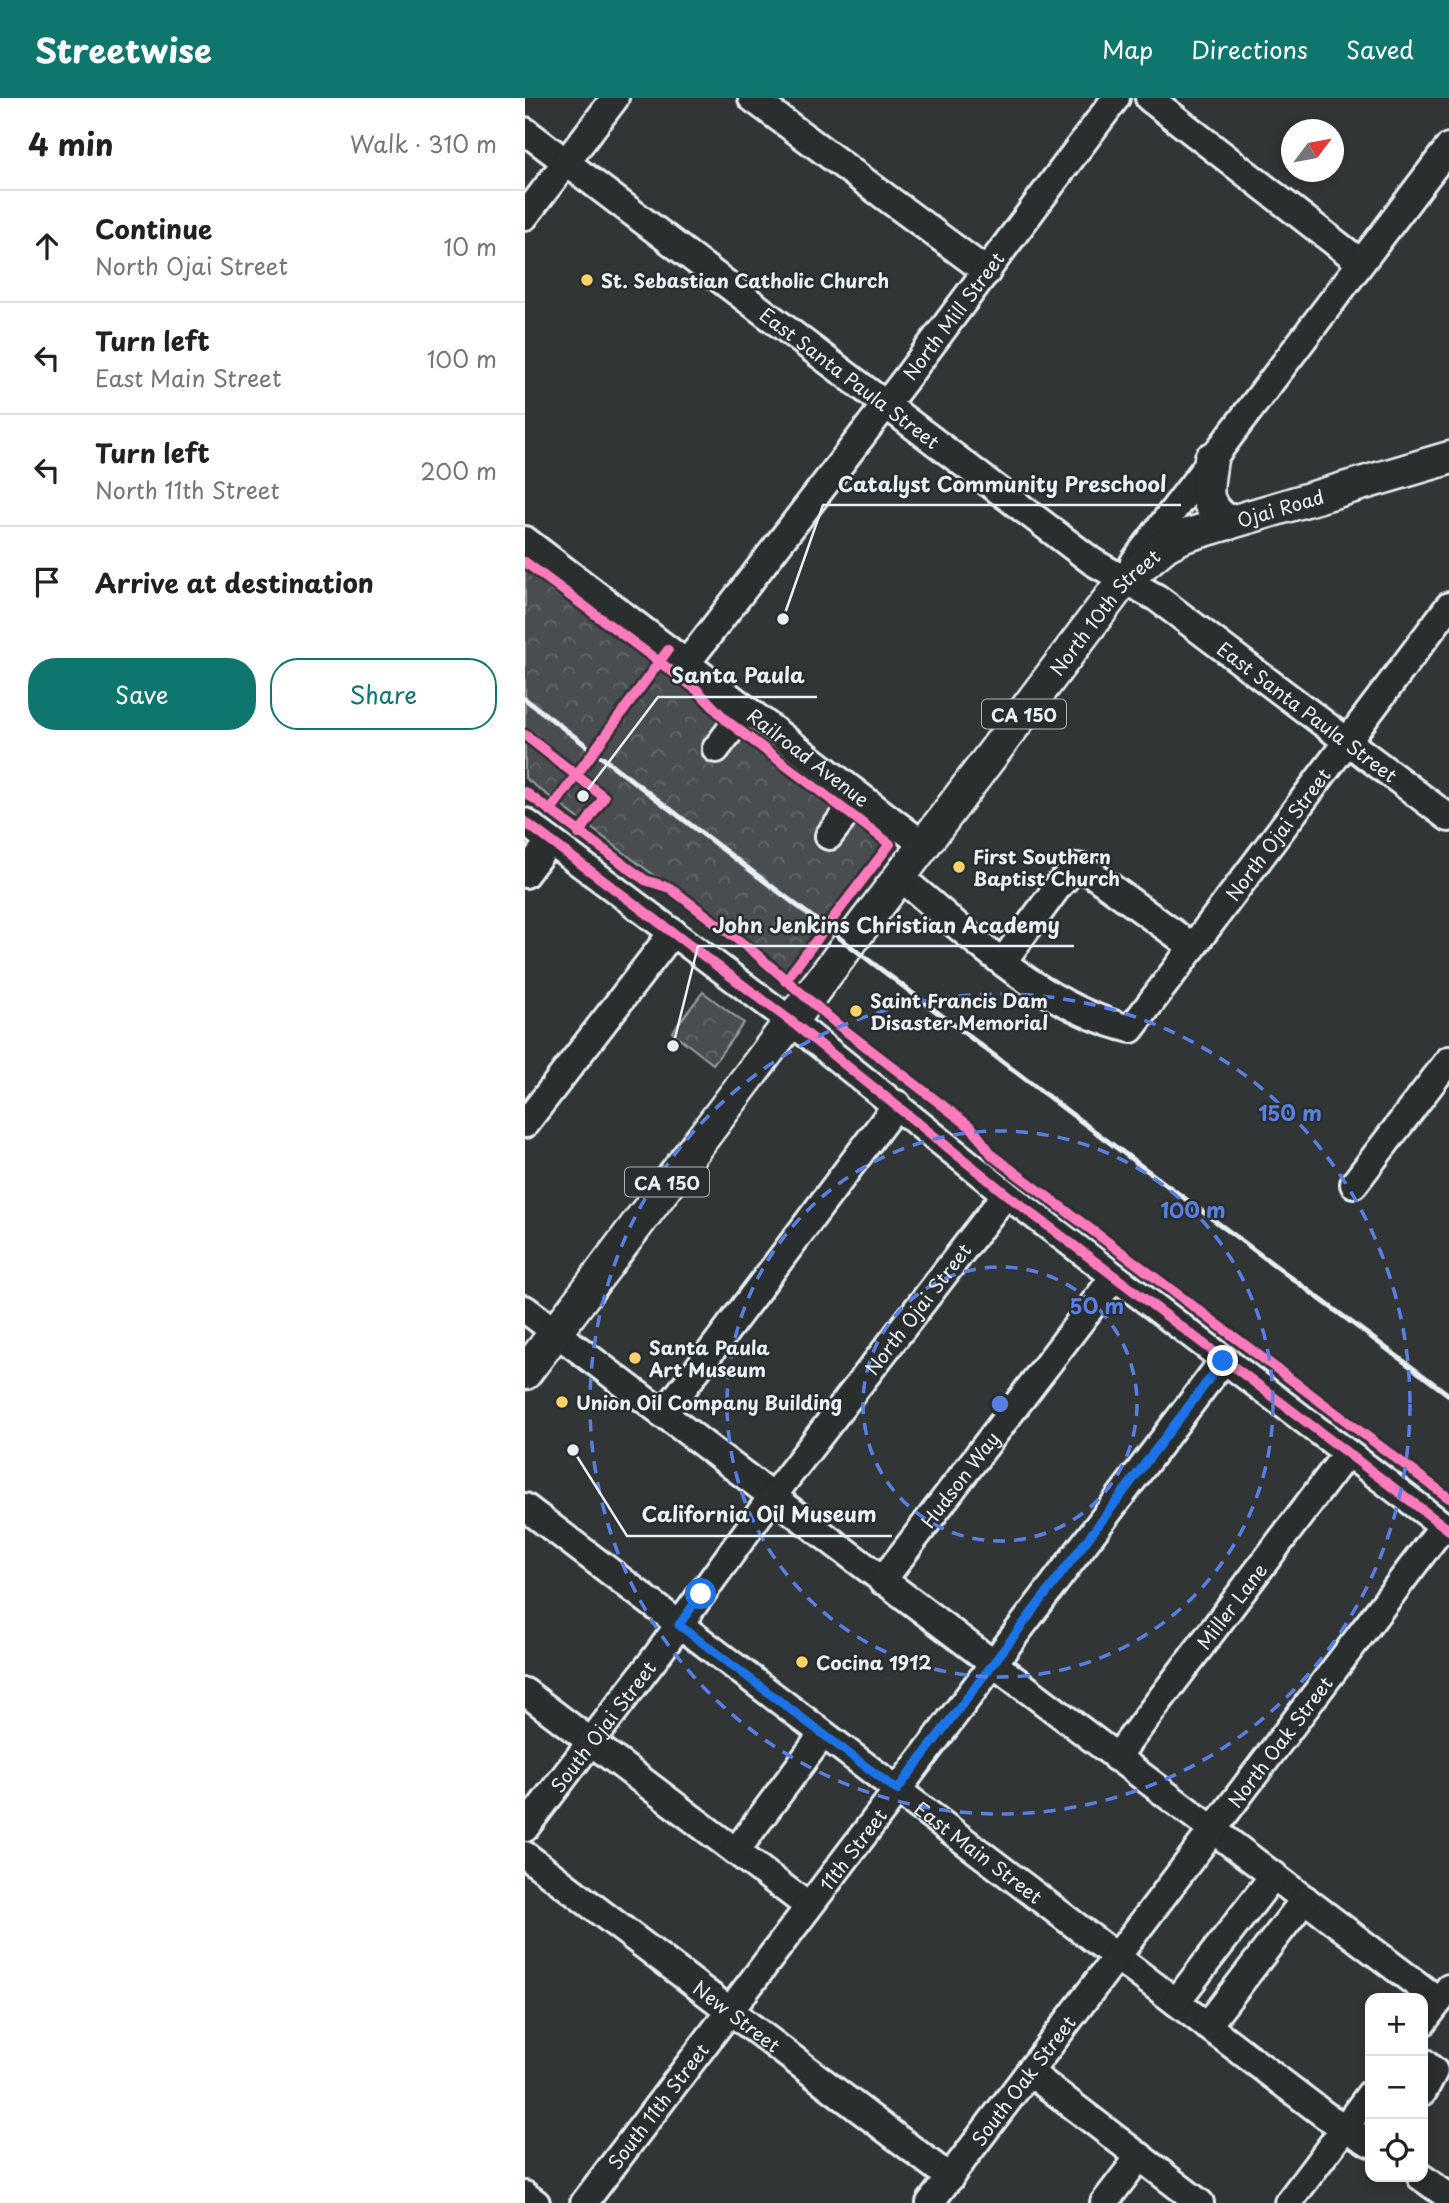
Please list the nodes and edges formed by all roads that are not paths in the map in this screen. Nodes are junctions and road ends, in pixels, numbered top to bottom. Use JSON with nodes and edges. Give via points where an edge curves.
{"nodes":[{"id":1,"x":615,"y":98,"type":"edge"},
{"id":2,"x":752,"y":98,"type":"edge"},
{"id":3,"x":1116,"y":98,"type":"edge"},
{"id":4,"x":1149,"y":98,"type":"edge"},
{"id":5,"x":525,"y":131,"type":"edge"},
{"id":6,"x":1449,"y":147,"type":"edge"},
{"id":7,"x":566,"y":162,"type":"junction"},
{"id":8,"x":525,"y":216,"type":"edge"},
{"id":9,"x":1360,"y":262,"type":"junction"},
{"id":10,"x":986,"y":272,"type":"junction"},
{"id":11,"x":886,"y":404,"type":"junction"},
{"id":12,"x":1449,"y":458,"type":"edge"},
{"id":13,"x":1211,"y":459,"type":"junction"},
{"id":14,"x":1229,"y":523,"type":"junction"},
{"id":15,"x":525,"y":540,"type":"edge"},
{"id":16,"x":1123,"y":582,"type":"junction"},
{"id":17,"x":1449,"y":606,"type":"edge"},
{"id":18,"x":686,"y":664,"type":"junction"},
{"id":19,"x":745,"y":711,"type":"junction"},
{"id":20,"x":1347,"y":741,"type":"junction"},
{"id":21,"x":716,"y":749,"type":"dead end"},
{"id":22,"x":858,"y":798,"type":"junction"},
{"id":23,"x":1449,"y":818,"type":"edge"},
{"id":24,"x":525,"y":822,"type":"edge"},
{"id":25,"x":829,"y":836,"type":"dead end"},
{"id":26,"x":550,"y":841,"type":"junction"},
{"id":27,"x":925,"y":846,"type":"junction"},
{"id":28,"x":525,"y":874,"type":"edge"},
{"id":29,"x":900,"y":877,"type":"junction"},
{"id":30,"x":673,"y":932,"type":"junction"},
{"id":31,"x":1193,"y":947,"type":"junction"},
{"id":32,"x":1004,"y":960,"type":"junction"},
{"id":33,"x":792,"y":1022,"type":"junction"},
{"id":34,"x":1449,"y":1060,"type":"edge"},
{"id":35,"x":897,"y":1104,"type":"junction"},
{"id":36,"x":525,"y":1124,"type":"edge"},
{"id":37,"x":1354,"y":1184,"type":"dead end"},
{"id":38,"x":1006,"y":1194,"type":"junction"},
{"id":39,"x":1114,"y":1277,"type":"junction"},
{"id":40,"x":525,"y":1309,"type":"edge"},
{"id":41,"x":556,"y":1331,"type":"junction"},
{"id":42,"x":1223,"y":1361,"type":"junction"},
{"id":43,"x":525,"y":1373,"type":"edge"},
{"id":44,"x":663,"y":1415,"type":"junction"},
{"id":45,"x":1347,"y":1453,"type":"junction"},
{"id":46,"x":772,"y":1497,"type":"junction"},
{"id":47,"x":525,"y":1507,"type":"edge"},
{"id":48,"x":1446,"y":1528,"type":"edge"},
{"id":49,"x":882,"y":1581,"type":"junction"},
{"id":50,"x":679,"y":1625,"type":"junction"},
{"id":51,"x":992,"y":1664,"type":"junction"},
{"id":52,"x":525,"y":1692,"type":"edge"},
{"id":53,"x":823,"y":1734,"type":"junction"},
{"id":54,"x":591,"y":1741,"type":"junction"},
{"id":55,"x":1116,"y":1758,"type":"junction"},
{"id":56,"x":897,"y":1790,"type":"junction"},
{"id":57,"x":525,"y":1828,"type":"edge"},
{"id":58,"x":1212,"y":1830,"type":"junction"},
{"id":59,"x":736,"y":1851,"type":"junction"},
{"id":60,"x":525,"y":1855,"type":"edge"},
{"id":61,"x":1274,"y":1875,"type":"junction"},
{"id":62,"x":1305,"y":1899,"type":"junction"},
{"id":63,"x":808,"y":1906,"type":"junction"},
{"id":64,"x":1117,"y":1957,"type":"junction"},
{"id":65,"x":1444,"y":1995,"type":"edge"},
{"id":66,"x":1176,"y":2002,"type":"junction"},
{"id":67,"x":729,"y":2010,"type":"junction"},
{"id":68,"x":1428,"y":2016,"type":"edge"},
{"id":69,"x":1207,"y":2026,"type":"junction"},
{"id":70,"x":1029,"y":2072,"type":"junction"},
{"id":71,"x":1365,"y":2101,"type":"edge"},
{"id":72,"x":1345,"y":2127,"type":"junction"},
{"id":73,"x":1365,"y":2140,"type":"edge"},
{"id":74,"x":1140,"y":2157,"type":"junction"},
{"id":75,"x":950,"y":2178,"type":"junction"},
{"id":76,"x":1428,"y":2182,"type":"edge"},
{"id":77,"x":525,"y":2195,"type":"edge"},
{"id":78,"x":1449,"y":2196,"type":"edge"},
{"id":79,"x":536,"y":2203,"type":"edge"},
{"id":80,"x":585,"y":2203,"type":"edge"},
{"id":81,"x":930,"y":2203,"type":"edge"},
{"id":82,"x":1104,"y":2203,"type":"edge"},
{"id":83,"x":1200,"y":2203,"type":"edge"},
{"id":84,"x":1288,"y":2203,"type":"edge"}],
"edges":[{"from":1,"to":7,"type":"street"},
{"from":2,"to":10,"type":"street"},
{"from":3,"to":10,"type":"street","name":"North Mill Street"},
{"from":4,"to":9,"type":"street"},
{"from":5,"to":7,"type":"street","name":"East Santa Paula Street"},
{"from":6,"to":9,"type":"street","name":"North 10th Street"},
{"from":7,"to":8,"type":"street"},
{"from":7,"to":11,"type":"street","name":"East Santa Paula Street"},
{"from":9,"to":13,"type":"street","name":"North 10th Street"},
{"from":10,"to":11,"type":"street","name":"North Mill Street"},
{"from":11,"to":16,"type":"street","name":"East Santa Paula Street"},
{"from":11,"to":18,"type":"street","name":"North Mill Street"},
{"from":12,"to":14,"type":"main road","name":"Ojai Road","number":"CA 150"},
{"from":13,"to":14,"type":"main road","via":[[1207,500]]},
{"from":13,"to":16,"type":"street","name":"North 10th Street"},
{"from":14,"to":16,"type":"main road","name":"Ojai Road","number":"CA 150","via":[[1166,545]]},
{"from":15,"to":18,"type":"street","name":"Railroad Avenue"},
{"from":16,"to":20,"type":"street","name":"East Santa Paula Street","via":[[1157,597]]},
{"from":16,"to":27,"type":"main road","name":"North 10th Street","number":"CA 150"},
{"from":17,"to":20,"type":"street","name":"North Ojai Street"},
{"from":18,"to":19,"type":"street","name":"Railroad Avenue"},
{"from":19,"to":21,"type":"street"},
{"from":19,"to":22,"type":"street","name":"Railroad Avenue"},
{"from":20,"to":23,"type":"street","name":"East Santa Paula Street"},
{"from":20,"to":31,"type":"street","name":"North Ojai Street"},
{"from":22,"to":25,"type":"street"},
{"from":22,"to":27,"type":"street","name":"Railroad Avenue"},
{"from":24,"to":26,"type":"street"},
{"from":26,"to":28,"type":"street"},
{"from":26,"to":30,"type":"street"},
{"from":27,"to":29,"type":"main road","name":"North 10th Street","number":"CA 150"},
{"from":29,"to":32,"type":"street"},
{"from":29,"to":33,"type":"main road","name":"North 10th Street","number":"CA 150"},
{"from":30,"to":33,"type":"street"},
{"from":30,"to":36,"type":"street"},
{"from":31,"to":32,"type":"street","name":"North Ojai Street","via":[[1131,1029],[1081,1013]]},
{"from":31,"to":32,"type":"street","via":[[1077,867]]},
{"from":33,"to":35,"type":"street"},
{"from":33,"to":41,"type":"main road","name":"North 10th Street","number":"CA 150"},
{"from":34,"to":37,"type":"street"},
{"from":35,"to":38,"type":"street"},
{"from":35,"to":44,"type":"street"},
{"from":38,"to":39,"type":"street"},
{"from":38,"to":46,"type":"street","name":"North Ojai Street"},
{"from":39,"to":42,"type":"street"},
{"from":39,"to":49,"type":"street","name":"Hudson Way"},
{"from":40,"to":41,"type":"street"},
{"from":41,"to":43,"type":"main road","name":"North 10th Street","number":"CA 150"},
{"from":41,"to":44,"type":"street"},
{"from":42,"to":45,"type":"street"},
{"from":42,"to":51,"type":"street","name":"11th Street"},
{"from":44,"to":46,"type":"street"},
{"from":45,"to":48,"type":"street"},
{"from":45,"to":55,"type":"street","name":"Miller Lane"},
{"from":46,"to":49,"type":"street"},
{"from":46,"to":50,"type":"street","name":"North Ojai Street"},
{"from":47,"to":50,"type":"street","name":"East Main Street"},
{"from":48,"to":58,"type":"street","name":"North Oak Street"},
{"from":49,"to":51,"type":"street"},
{"from":50,"to":53,"type":"street","name":"East Main Street"},
{"from":50,"to":54,"type":"street","name":"South Ojai Street"},
{"from":51,"to":55,"type":"street"},
{"from":51,"to":56,"type":"street","name":"11th Street"},
{"from":52,"to":54,"type":"street"},
{"from":53,"to":56,"type":"street","name":"East Main Street"},
{"from":53,"to":59,"type":"street"},
{"from":54,"to":57,"type":"street","name":"South Ojai Street"},
{"from":54,"to":59,"type":"street"},
{"from":55,"to":58,"type":"street"},
{"from":56,"to":63,"type":"street","name":"11th Street"},
{"from":56,"to":64,"type":"street","name":"East Main Street"},
{"from":58,"to":61,"type":"street"},
{"from":58,"to":64,"type":"street","name":"North Oak Street"},
{"from":59,"to":63,"type":"street"},
{"from":60,"to":67,"type":"street","name":"New Street"},
{"from":61,"to":62,"type":"street"},
{"from":61,"to":66,"type":"street"},
{"from":62,"to":65,"type":"street"},
{"from":62,"to":69,"type":"street"},
{"from":63,"to":67,"type":"street","name":"South 11th Street"},
{"from":64,"to":66,"type":"street","name":"East Main Street"},
{"from":64,"to":70,"type":"street","name":"South Oak Street"},
{"from":65,"to":68,"type":"street"},
{"from":66,"to":69,"type":"street","name":"East Main Street"},
{"from":67,"to":75,"type":"street","name":"New Street"},
{"from":67,"to":80,"type":"street","name":"South 11th Street"},
{"from":69,"to":72,"type":"street","name":"East Main Street"},
{"from":70,"to":74,"type":"street"},
{"from":70,"to":75,"type":"street","name":"South Oak Street"},
{"from":71,"to":72,"type":"street"},
{"from":72,"to":73,"type":"street","name":"East Main Street"},
{"from":72,"to":84,"type":"street"},
{"from":74,"to":82,"type":"street"},
{"from":74,"to":83,"type":"street"},
{"from":75,"to":81,"type":"street","name":"South Oak Street"},
{"from":76,"to":78,"type":"street"},
{"from":77,"to":79,"type":"street"}]}
